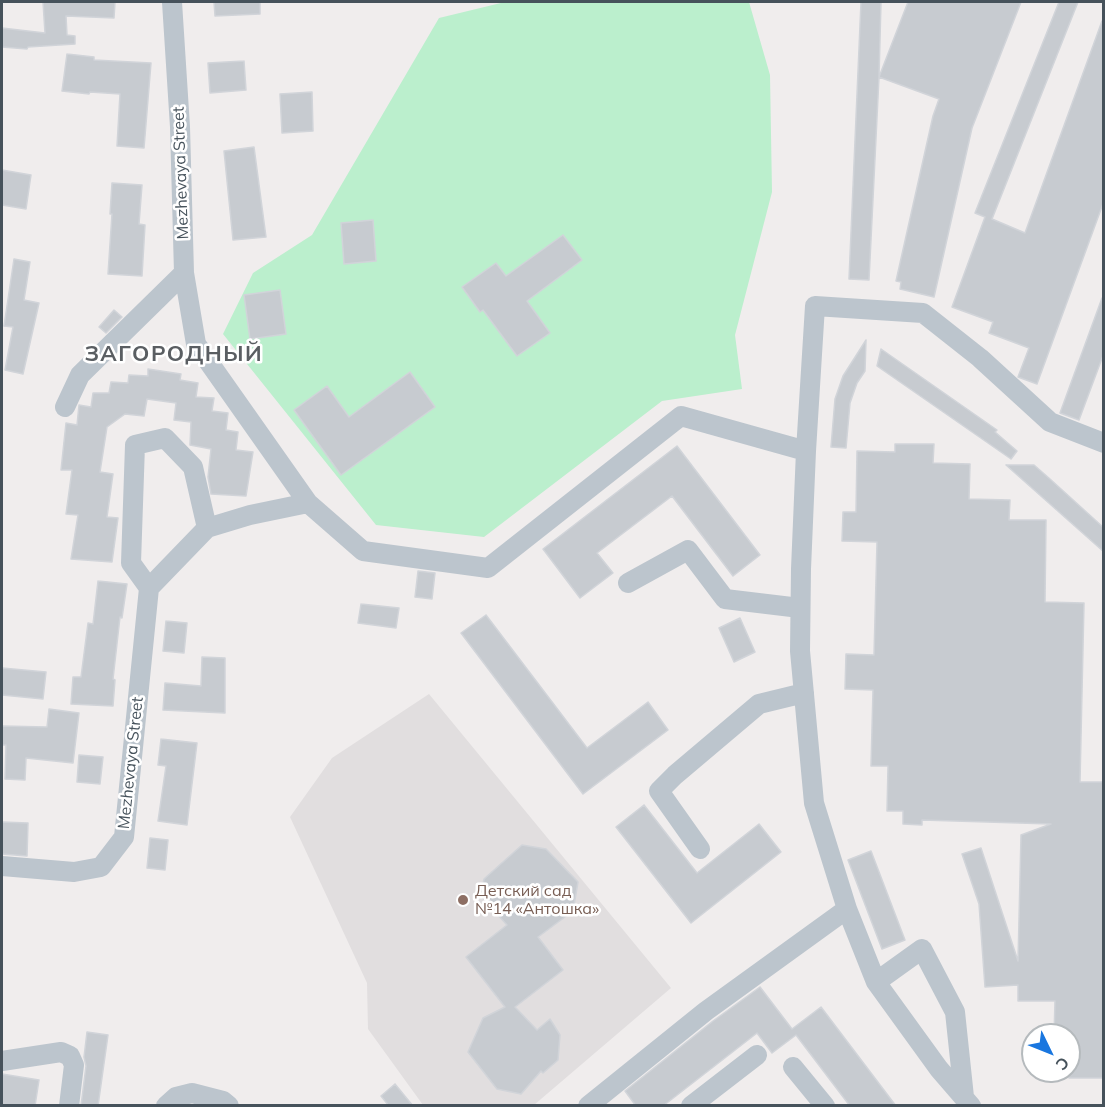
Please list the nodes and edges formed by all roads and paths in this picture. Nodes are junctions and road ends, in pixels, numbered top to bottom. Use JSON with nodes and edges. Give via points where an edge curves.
{"nodes":[{"id":1,"x":172,"y":2,"type":"edge"},
{"id":2,"x":184,"y":273,"type":"junction"},
{"id":3,"x":65,"y":407,"type":"dead end"},
{"id":4,"x":1104,"y":443,"type":"edge"},
{"id":5,"x":806,"y":451,"type":"junction"},
{"id":6,"x":308,"y":503,"type":"junction"},
{"id":7,"x":207,"y":528,"type":"junction"},
{"id":8,"x":628,"y":584,"type":"dead end"},
{"id":9,"x":149,"y":588,"type":"junction"},
{"id":10,"x":800,"y":608,"type":"junction"},
{"id":11,"x":804,"y":693,"type":"junction"},
{"id":12,"x":700,"y":849,"type":"dead end"},
{"id":13,"x":2,"y":866,"type":"edge"},
{"id":14,"x":847,"y":909,"type":"junction"},
{"id":15,"x":876,"y":982,"type":"junction"},
{"id":16,"x":757,"y":1056,"type":"dead end"},
{"id":17,"x":2,"y":1061,"type":"edge"},
{"id":18,"x":793,"y":1067,"type":"dead end"},
{"id":19,"x":968,"y":1101,"type":"edge"},
{"id":20,"x":598,"y":1103,"type":"edge"},
{"id":21,"x":69,"y":1106,"type":"edge"},
{"id":22,"x":166,"y":1106,"type":"edge"},
{"id":23,"x":229,"y":1106,"type":"edge"},
{"id":24,"x":691,"y":1106,"type":"edge"},
{"id":25,"x":825,"y":1106,"type":"edge"}],
"edges":[{"from":1,"to":2,"type":"street","name":"Mezhevaya Street"},
{"from":2,"to":3,"type":"street","via":[[80,375]]},
{"from":2,"to":6,"type":"street","name":"Mezhevaya Street","via":[[196,344]]},
{"from":4,"to":5,"type":"street","via":[[1050,422],[924,313],[815,306]]},
{"from":5,"to":6,"type":"street","via":[[681,416],[488,568],[363,551]]},
{"from":5,"to":10,"type":"street"},
{"from":6,"to":7,"type":"street"},
{"from":7,"to":9,"type":"street"},
{"from":7,"to":9,"type":"street","via":[[194,467],[165,438],[135,445],[131,563]]},
{"from":8,"to":10,"type":"street","via":[[688,550],[725,599]]},
{"from":9,"to":13,"type":"street","name":"Mezhevaya Street","via":[[124,837],[101,867],[74,872]]},
{"from":10,"to":11,"type":"street"},
{"from":11,"to":12,"type":"street","via":[[759,704],[659,791]]},
{"from":11,"to":14,"type":"street","via":[[814,803]]},
{"from":14,"to":15,"type":"street"},
{"from":14,"to":20,"type":"street","via":[[706,1011]]},
{"from":15,"to":19,"type":"street","via":[[939,1069]]},
{"from":15,"to":19,"type":"street","via":[[922,949],[955,1012]]},
{"from":16,"to":24,"type":"street"},
{"from":17,"to":21,"type":"street","via":[[61,1052],[70,1056],[74,1065]]},
{"from":18,"to":25,"type":"street"},
{"from":22,"to":23,"type":"street","via":[[176,1097],[192,1092]]}]}
